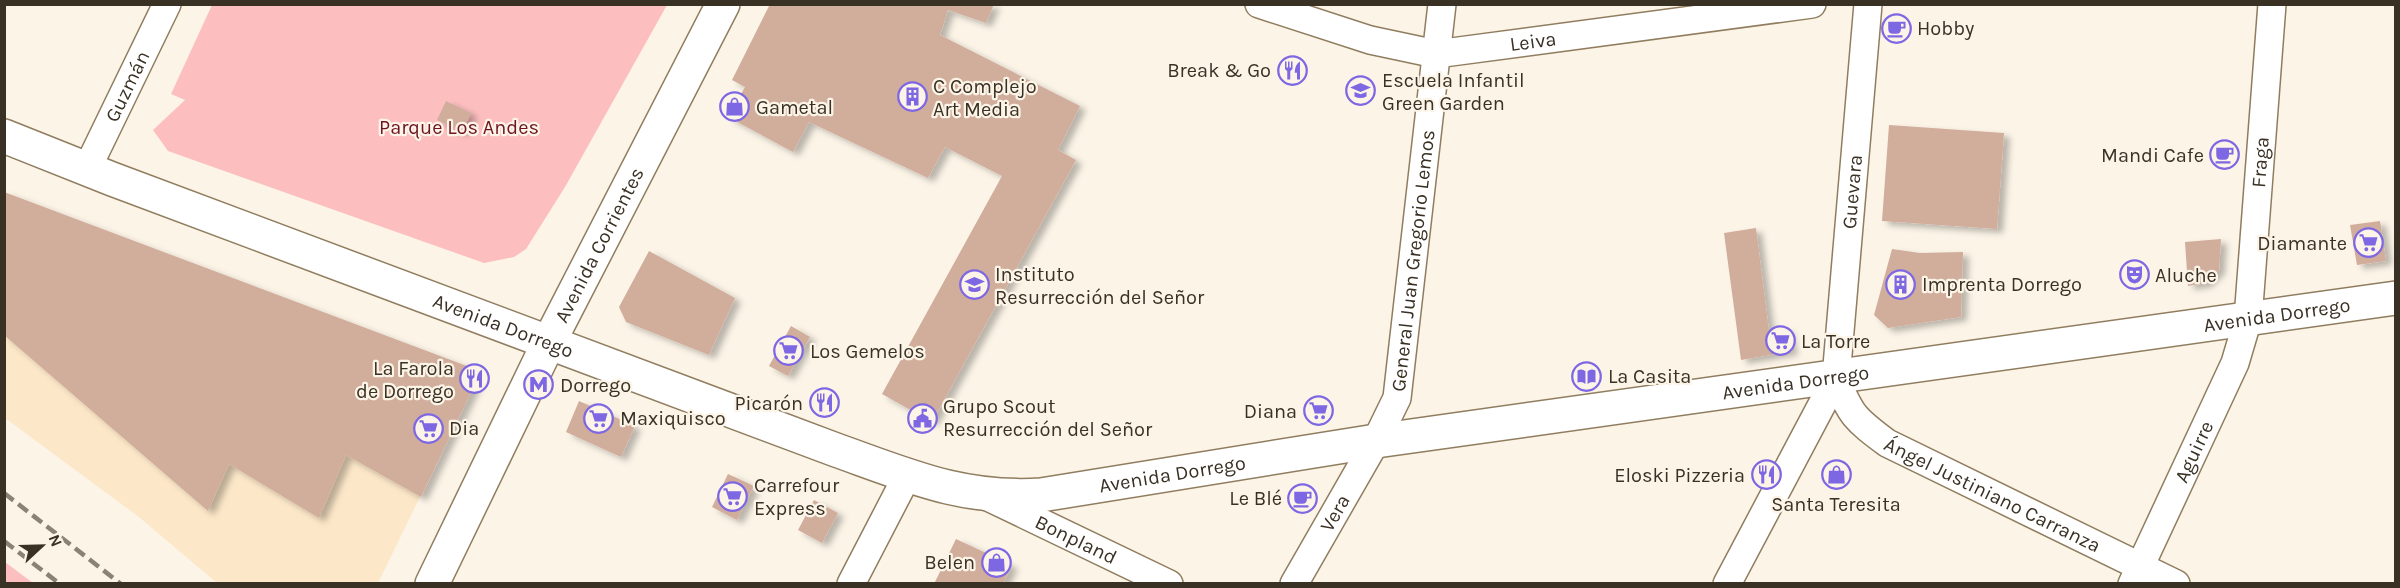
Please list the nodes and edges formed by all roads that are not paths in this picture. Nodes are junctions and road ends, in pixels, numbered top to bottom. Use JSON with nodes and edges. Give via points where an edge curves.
{"nodes":[{"id":1,"x":167,"y":4,"type":"edge"},
{"id":2,"x":723,"y":4,"type":"edge"},
{"id":3,"x":1259,"y":4,"type":"edge"},
{"id":4,"x":1442,"y":4,"type":"edge"},
{"id":5,"x":1812,"y":4,"type":"edge"},
{"id":6,"x":1868,"y":4,"type":"edge"},
{"id":7,"x":2272,"y":4,"type":"edge"},
{"id":8,"x":1436,"y":54,"type":"junction"},
{"id":9,"x":4,"y":136,"type":"edge"},
{"id":10,"x":87,"y":169,"type":"junction"},
{"id":11,"x":2396,"y":298,"type":"edge"},
{"id":12,"x":2248,"y":319,"type":"junction"},
{"id":13,"x":549,"y":342,"type":"junction"},
{"id":14,"x":1836,"y":378,"type":"junction"},
{"id":15,"x":1376,"y":441,"type":"junction"},
{"id":16,"x":907,"y":476,"type":"junction"},
{"id":17,"x":985,"y":495,"type":"junction"},
{"id":18,"x":2136,"y":575,"type":"edge"},
{"id":19,"x":432,"y":584,"type":"edge"},
{"id":20,"x":851,"y":584,"type":"edge"},
{"id":21,"x":1169,"y":584,"type":"edge"},
{"id":22,"x":1294,"y":584,"type":"edge"},
{"id":23,"x":1727,"y":584,"type":"edge"},
{"id":24,"x":2176,"y":584,"type":"edge"}],
"edges":[{"from":1,"to":10,"type":"street","name":"Guzmán"},
{"from":2,"to":13,"type":"main road","name":"Avenida Corrientes"},
{"from":3,"to":8,"type":"street","name":"Leiva","via":[[1370,40]]},
{"from":4,"to":8,"type":"street","name":"General Juan Gregorio Lemos"},
{"from":5,"to":8,"type":"street","name":"Leiva"},
{"from":6,"to":14,"type":"street","name":"Guevara"},
{"from":7,"to":12,"type":"street","name":"Fraga"},
{"from":8,"to":15,"type":"street","name":"General Juan Gregorio Lemos","via":[[1396,398]]},
{"from":9,"to":10,"type":"main road","name":"Avenida Dorrego"},
{"from":10,"to":13,"type":"main road","name":"Avenida Dorrego"},
{"from":11,"to":12,"type":"main road","name":"Avenida Dorrego"},
{"from":12,"to":14,"type":"main road","name":"Avenida Dorrego"},
{"from":12,"to":18,"type":"street","name":"Aguirre","via":[[2235,363]]},
{"from":13,"to":16,"type":"main road","name":"Avenida Dorrego"},
{"from":13,"to":19,"type":"main road","name":"Avenida Corrientes"},
{"from":14,"to":15,"type":"main road","name":"Avenida Dorrego"},
{"from":14,"to":18,"type":"street","name":"Ángel Justiniano Carranza","via":[[1846,405],[1861,424],[1887,443]]},
{"from":14,"to":23,"type":"street"},
{"from":15,"to":17,"type":"main road","name":"Avenida Dorrego","via":[[1041,495]]},
{"from":15,"to":22,"type":"street","name":"Vera"},
{"from":16,"to":17,"type":"main road","name":"Avenida Dorrego"},
{"from":16,"to":20,"type":"street"},
{"from":17,"to":21,"type":"street","name":"Bonpland"},
{"from":18,"to":24,"type":"street","name":"Ángel Justiniano Carranza"}]}
